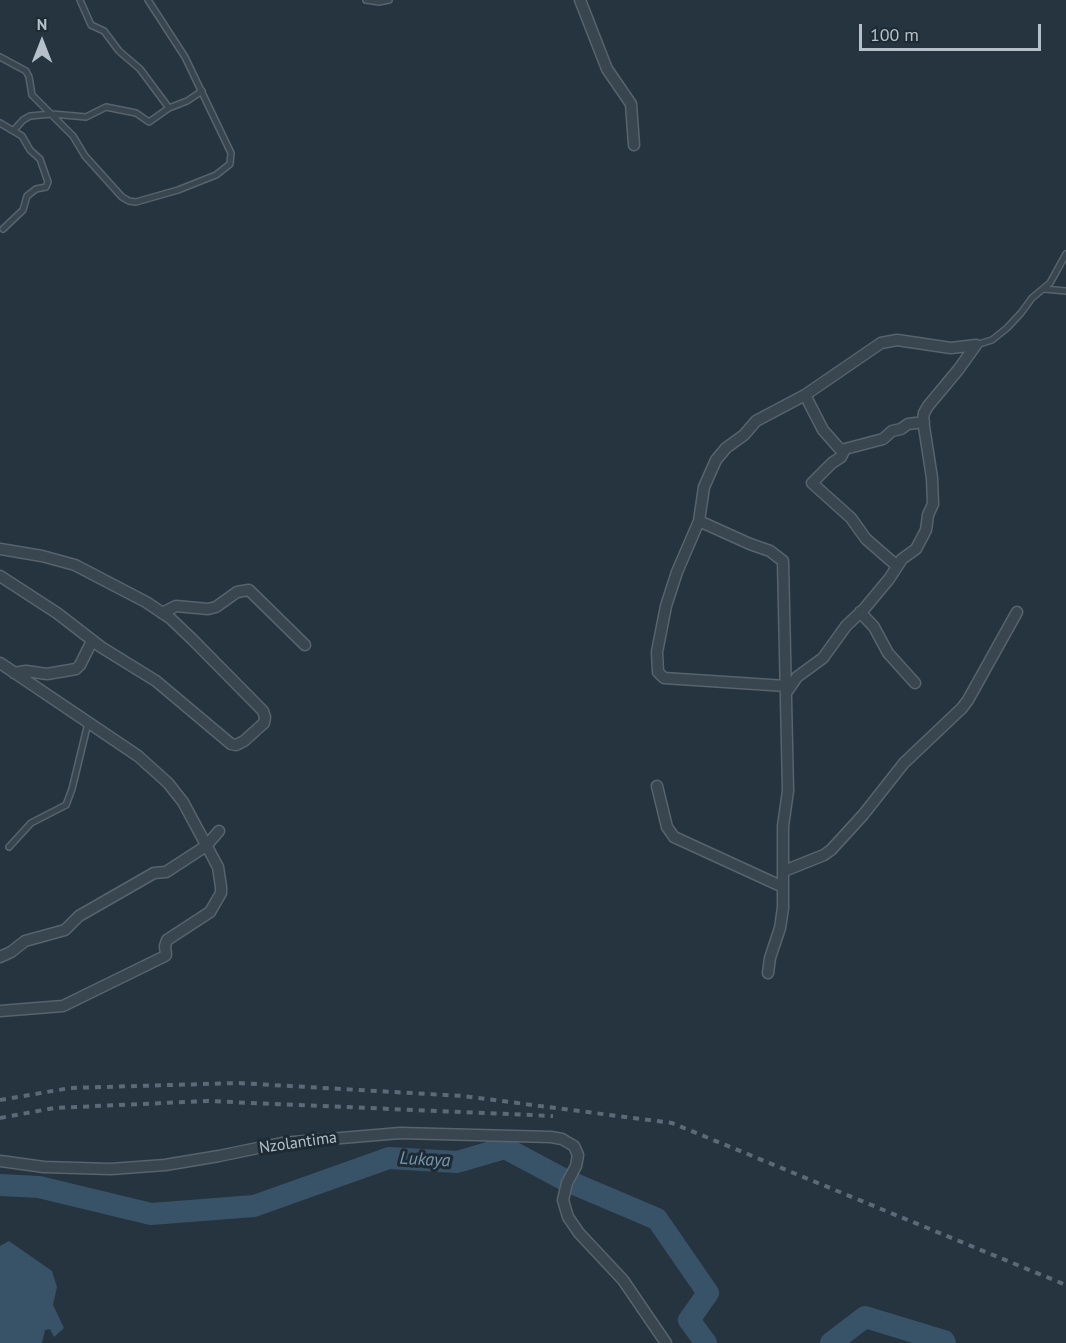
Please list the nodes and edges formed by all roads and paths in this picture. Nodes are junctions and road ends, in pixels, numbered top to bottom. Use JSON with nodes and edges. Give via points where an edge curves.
{"nodes":[{"id":1,"x":80,"y":0,"type":"edge"},
{"id":2,"x":148,"y":0,"type":"edge"},
{"id":3,"x":366,"y":0,"type":"edge"},
{"id":4,"x":388,"y":0,"type":"edge"},
{"id":5,"x":580,"y":0,"type":"edge"},
{"id":6,"x":0,"y":57,"type":"edge"},
{"id":7,"x":202,"y":90,"type":"junction"},
{"id":8,"x":169,"y":108,"type":"junction"},
{"id":9,"x":52,"y":114,"type":"junction"},
{"id":10,"x":0,"y":123,"type":"edge"},
{"id":11,"x":14,"y":130,"type":"junction"},
{"id":12,"x":634,"y":145,"type":"dead end"},
{"id":13,"x":3,"y":229,"type":"dead end"},
{"id":14,"x":1066,"y":254,"type":"edge"},
{"id":15,"x":1043,"y":289,"type":"junction"},
{"id":16,"x":1066,"y":291,"type":"edge"},
{"id":17,"x":976,"y":345,"type":"junction"},
{"id":18,"x":805,"y":395,"type":"junction"},
{"id":19,"x":924,"y":422,"type":"junction"},
{"id":20,"x":845,"y":449,"type":"junction"},
{"id":21,"x":699,"y":521,"type":"junction"},
{"id":22,"x":0,"y":549,"type":"edge"},
{"id":23,"x":897,"y":566,"type":"junction"},
{"id":24,"x":0,"y":576,"type":"edge"},
{"id":25,"x":860,"y":612,"type":"junction"},
{"id":26,"x":1017,"y":612,"type":"dead end"},
{"id":27,"x":162,"y":613,"type":"junction"},
{"id":28,"x":92,"y":641,"type":"junction"},
{"id":29,"x":305,"y":645,"type":"dead end"},
{"id":30,"x":0,"y":663,"type":"edge"},
{"id":31,"x":14,"y":673,"type":"junction"},
{"id":32,"x":915,"y":683,"type":"dead end"},
{"id":33,"x":786,"y":690,"type":"junction"},
{"id":34,"x":88,"y":723,"type":"junction"},
{"id":35,"x":657,"y":786,"type":"dead end"},
{"id":36,"x":219,"y":831,"type":"dead end"},
{"id":37,"x":206,"y":846,"type":"junction"},
{"id":38,"x":9,"y":847,"type":"dead end"},
{"id":39,"x":784,"y":871,"type":"junction"},
{"id":40,"x":783,"y":887,"type":"junction"},
{"id":41,"x":0,"y":957,"type":"edge"},
{"id":42,"x":768,"y":972,"type":"dead end"},
{"id":43,"x":0,"y":1011,"type":"edge"},
{"id":44,"x":0,"y":1161,"type":"edge"},
{"id":45,"x":666,"y":1343,"type":"edge"}],
"edges":[{"from":1,"to":8,"type":"lane","via":[[91,25],[104,31],[140,69]]},
{"from":2,"to":7,"type":"lane"},
{"from":3,"to":4,"type":"lane"},
{"from":5,"to":12,"type":"street","via":[[607,69],[631,104]]},
{"from":6,"to":9,"type":"lane","via":[[26,71],[32,95]]},
{"from":7,"to":8,"type":"lane"},
{"from":7,"to":9,"type":"lane","via":[[231,153],[230,164],[216,175],[136,202],[122,197]]},
{"from":8,"to":9,"type":"lane","via":[[149,122],[136,113],[106,107],[86,117]]},
{"from":9,"to":11,"type":"lane","via":[[30,116]]},
{"from":10,"to":11,"type":"lane"},
{"from":11,"to":13,"type":"lane","via":[[40,159],[48,185],[27,196],[23,210]]},
{"from":14,"to":15,"type":"lane"},
{"from":15,"to":16,"type":"lane"},
{"from":15,"to":17,"type":"lane","via":[[992,340]]},
{"from":17,"to":18,"type":"street","via":[[951,348],[897,340],[881,343]]},
{"from":17,"to":19,"type":"street","via":[[928,406]]},
{"from":18,"to":20,"type":"street","via":[[823,430],[841,450]]},
{"from":18,"to":21,"type":"street","via":[[760,418],[726,448],[704,487]]},
{"from":19,"to":20,"type":"street","via":[[908,424],[883,439]]},
{"from":19,"to":23,"type":"street","via":[[933,504],[916,549]]},
{"from":20,"to":23,"type":"street","via":[[813,485]]},
{"from":21,"to":33,"type":"street","via":[[770,551],[783,561]]},
{"from":21,"to":33,"type":"street","via":[[666,606],[657,652],[658,672],[664,678]]},
{"from":22,"to":27,"type":"street","via":[[75,565]]},
{"from":23,"to":25,"type":"street"},
{"from":24,"to":28,"type":"street"},
{"from":25,"to":32,"type":"street"},
{"from":25,"to":33,"type":"street","via":[[823,658],[797,676]]},
{"from":26,"to":39,"type":"street","via":[[962,708],[904,763],[831,850]]},
{"from":27,"to":28,"type":"street","via":[[263,711],[264,723],[244,741],[231,744],[156,681]]},
{"from":27,"to":29,"type":"street","via":[[176,606],[216,607],[237,592],[249,590]]},
{"from":28,"to":31,"type":"street","via":[[76,669],[47,674]]},
{"from":30,"to":31,"type":"street"},
{"from":31,"to":34,"type":"street"},
{"from":33,"to":39,"type":"street","via":[[788,791],[783,826]]},
{"from":34,"to":37,"type":"street","via":[[138,756],[168,783],[188,810]]},
{"from":34,"to":38,"type":"lane","via":[[66,805],[37,819]]},
{"from":35,"to":40,"type":"street","via":[[667,827],[674,837]]},
{"from":36,"to":37,"type":"street"},
{"from":37,"to":41,"type":"street","via":[[166,872],[154,873],[79,916],[64,930],[25,941]]},
{"from":37,"to":43,"type":"street","via":[[219,870],[220,893],[210,912],[167,940],[166,955],[63,1006]]},
{"from":39,"to":40,"type":"street"},
{"from":40,"to":42,"type":"street","via":[[780,928]]},
{"from":44,"to":45,"type":"street","name":"Nzolantima","via":[[111,1169],[219,1156],[282,1143],[411,1133],[562,1139],[574,1146],[578,1155],[562,1200],[568,1217],[623,1280]]}]}
